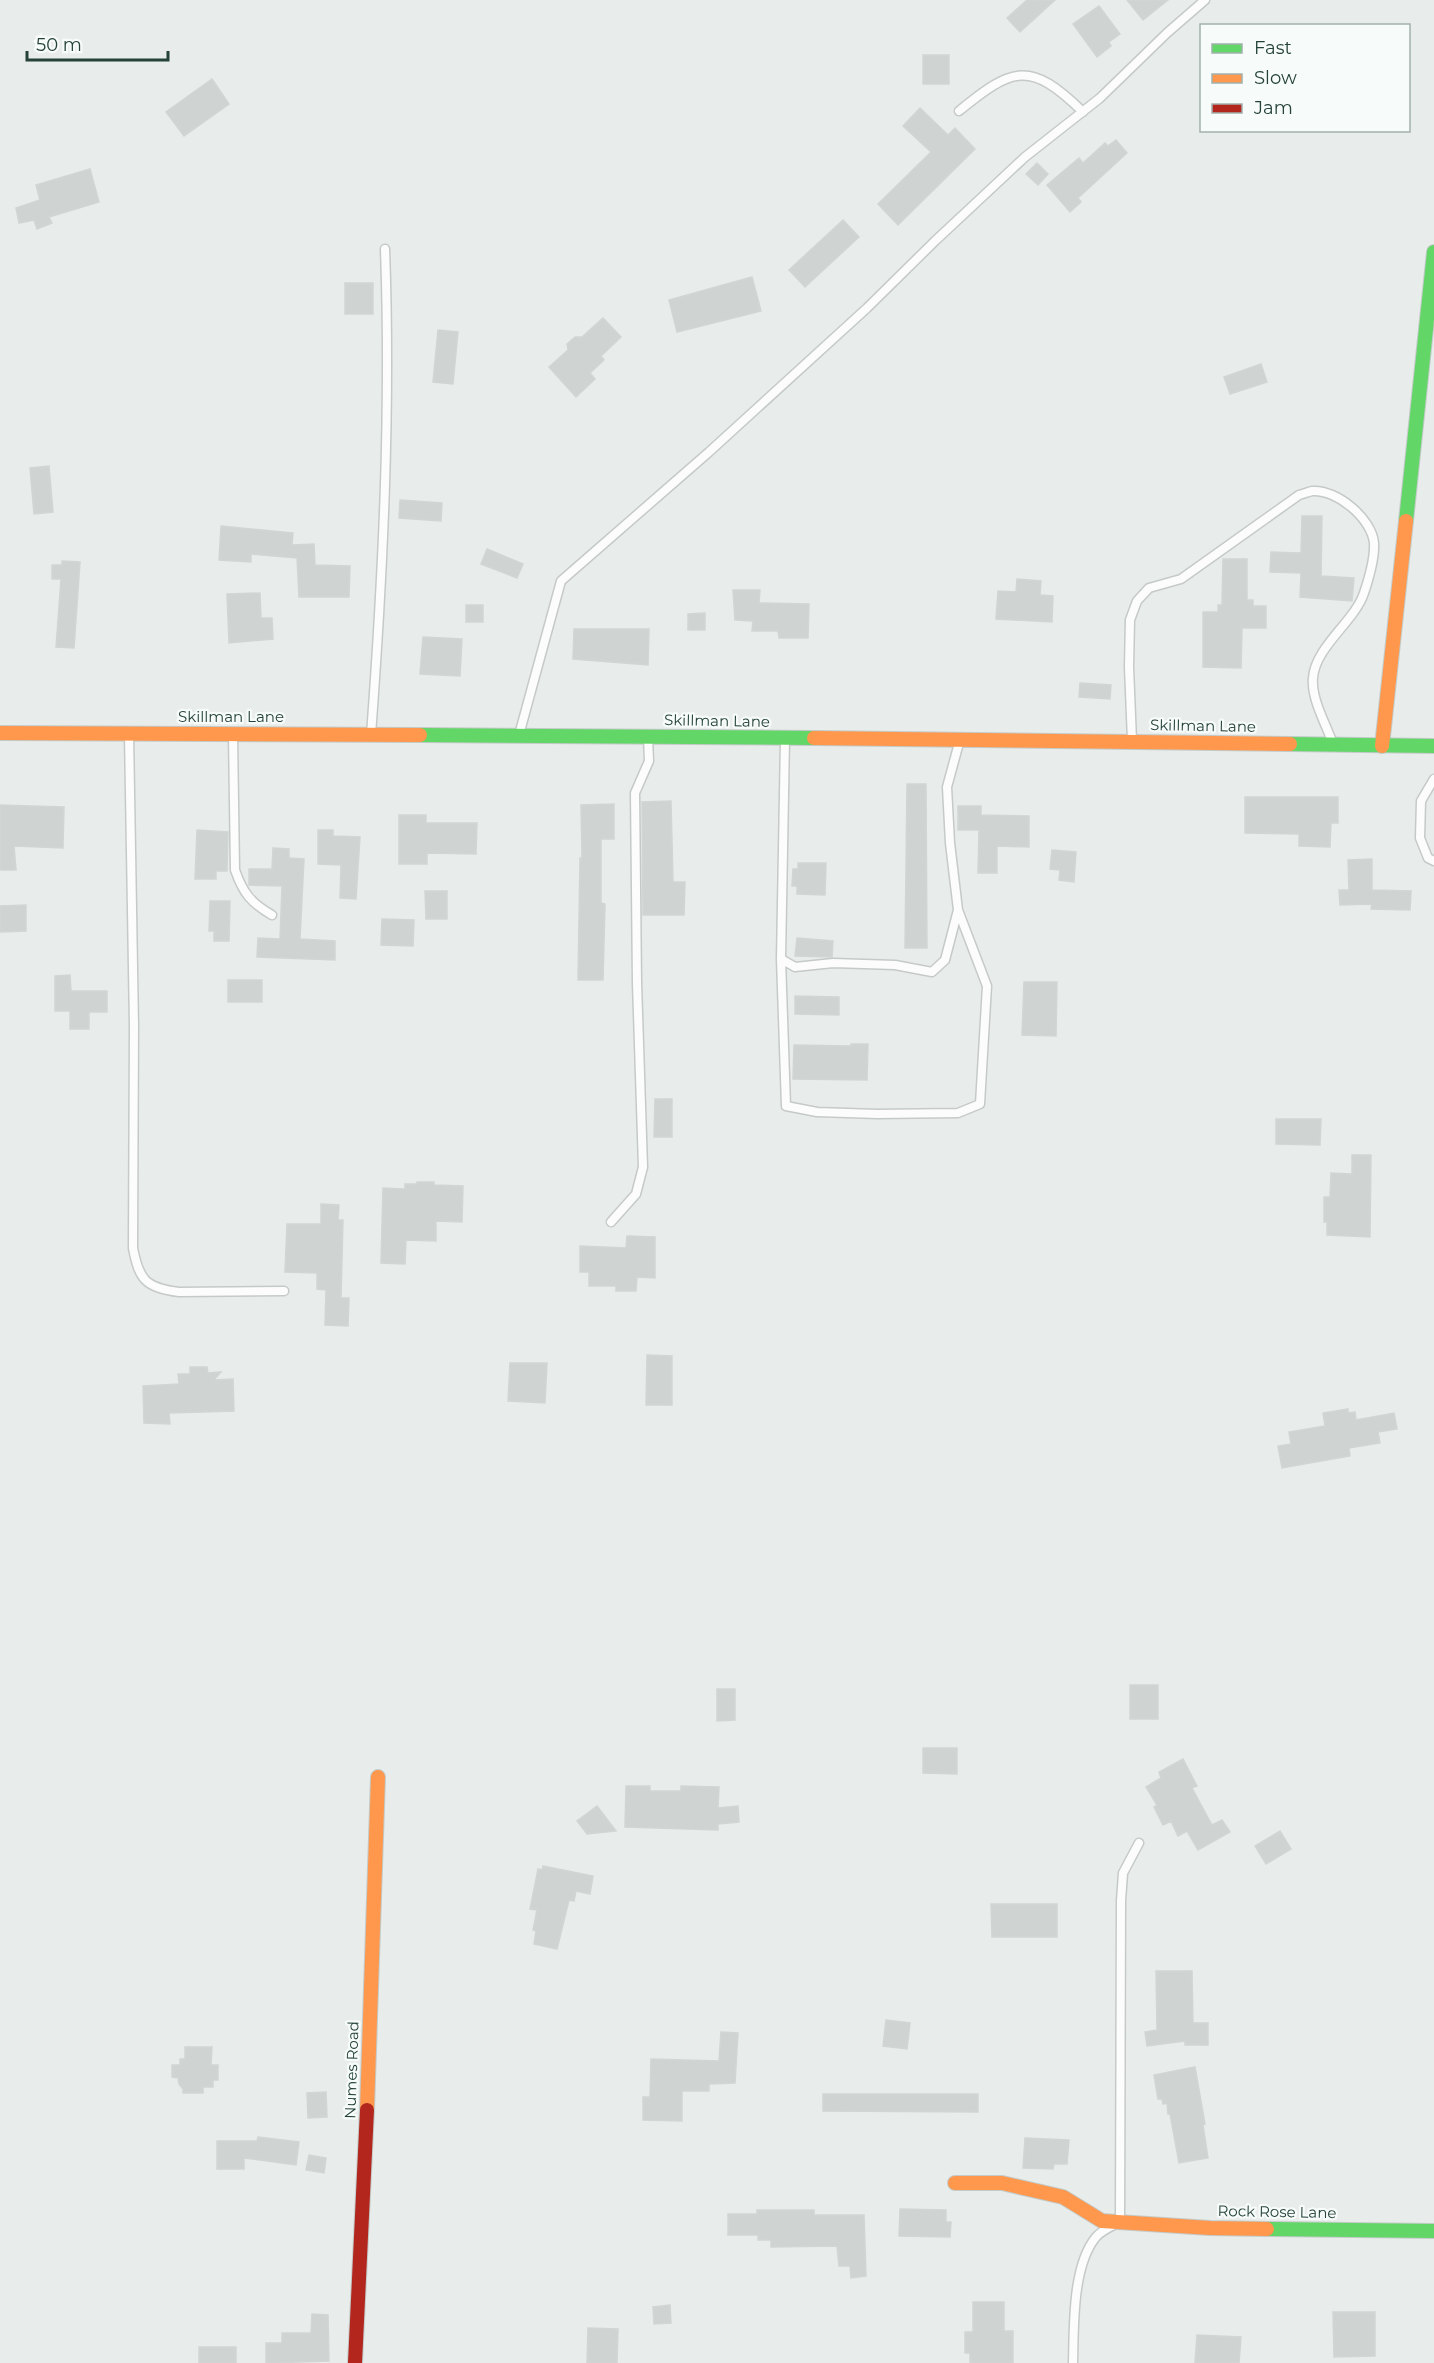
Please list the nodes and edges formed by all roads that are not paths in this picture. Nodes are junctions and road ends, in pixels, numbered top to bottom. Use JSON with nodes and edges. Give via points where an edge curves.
{"nodes":[{"id":1,"x":1205,"y":0,"type":"edge"},
{"id":2,"x":959,"y":111,"type":"dead end"},
{"id":3,"x":1083,"y":112,"type":"junction"},
{"id":4,"x":385,"y":249,"type":"dead end"},
{"id":5,"x":1434,"y":252,"type":"edge"},
{"id":6,"x":0,"y":733,"type":"edge"},
{"id":7,"x":129,"y":734,"type":"junction"},
{"id":8,"x":233,"y":734,"type":"junction"},
{"id":9,"x":371,"y":735,"type":"junction"},
{"id":10,"x":519,"y":735,"type":"junction"},
{"id":11,"x":648,"y":736,"type":"junction"},
{"id":12,"x":785,"y":738,"type":"junction"},
{"id":13,"x":960,"y":739,"type":"junction"},
{"id":14,"x":1132,"y":742,"type":"junction"},
{"id":15,"x":1334,"y":745,"type":"junction"},
{"id":16,"x":1382,"y":746,"type":"junction"},
{"id":17,"x":1434,"y":746,"type":"edge"},
{"id":18,"x":1434,"y":779,"type":"edge"},
{"id":19,"x":1434,"y":861,"type":"edge"},
{"id":20,"x":958,"y":910,"type":"junction"},
{"id":21,"x":272,"y":915,"type":"dead end"},
{"id":22,"x":781,"y":959,"type":"junction"},
{"id":23,"x":611,"y":1222,"type":"dead end"},
{"id":24,"x":284,"y":1291,"type":"dead end"},
{"id":25,"x":378,"y":1777,"type":"dead end"},
{"id":26,"x":1139,"y":1843,"type":"dead end"},
{"id":27,"x":955,"y":2182,"type":"dead end"},
{"id":28,"x":1120,"y":2222,"type":"junction"},
{"id":29,"x":1434,"y":2231,"type":"edge"},
{"id":30,"x":356,"y":2363,"type":"edge"},
{"id":31,"x":1073,"y":2363,"type":"edge"}],
"edges":[{"from":1,"to":3,"type":"lane"},
{"from":2,"to":3,"type":"lane","via":[[995,82],[1014,75],[1041,79],[1060,90]]},
{"from":3,"to":10,"type":"lane","via":[[1025,157],[867,308],[561,581]]},
{"from":4,"to":9,"type":"lane","via":[[386,450]]},
{"from":5,"to":16,"type":"street"},
{"from":6,"to":7,"type":"street","name":"Skillman Lane"},
{"from":7,"to":8,"type":"street","name":"Skillman Lane"},
{"from":7,"to":24,"type":"lane","via":[[135,1259],[146,1283],[162,1290]]},
{"from":8,"to":9,"type":"street","name":"Skillman Lane"},
{"from":8,"to":21,"type":"lane","via":[[236,870],[242,890]]},
{"from":9,"to":10,"type":"street","name":"Skillman Lane"},
{"from":10,"to":11,"type":"street","name":"Skillman Lane"},
{"from":11,"to":12,"type":"street","name":"Skillman Lane"},
{"from":11,"to":23,"type":"lane","via":[[649,761],[635,793],[643,1167],[636,1194]]},
{"from":12,"to":13,"type":"street","name":"Skillman Lane"},
{"from":12,"to":22,"type":"lane"},
{"from":13,"to":14,"type":"street","name":"Skillman Lane"},
{"from":13,"to":20,"type":"lane","via":[[947,786]]},
{"from":14,"to":15,"type":"street","name":"Skillman Lane"},
{"from":14,"to":15,"type":"lane","via":[[1130,620],[1137,601],[1149,588],[1182,579],[1299,495],[1314,491],[1337,497],[1359,514],[1369,526],[1374,542],[1364,596],[1316,664],[1312,680]]},
{"from":15,"to":16,"type":"street","name":"Skillman Lane"},
{"from":16,"to":17,"type":"street","name":"Skillman Lane"},
{"from":18,"to":19,"type":"lane","via":[[1421,801],[1420,838],[1428,858]]},
{"from":20,"to":22,"type":"lane","via":[[945,960],[932,972],[895,965],[833,963],[795,967]]},
{"from":20,"to":22,"type":"lane","via":[[987,986],[980,1104],[958,1113],[827,1113],[786,1106]]},
{"from":25,"to":30,"type":"street","name":"Numes Road"},
{"from":26,"to":28,"type":"lane","via":[[1123,1873],[1120,1901]]},
{"from":27,"to":28,"type":"street","name":"Rock Rose Lane","via":[[1002,2182],[1064,2197],[1102,2221]]},
{"from":28,"to":29,"type":"street","name":"Rock Rose Lane","via":[[1210,2228]]},
{"from":28,"to":31,"type":"lane","via":[[1096,2237],[1083,2264]]}]}
